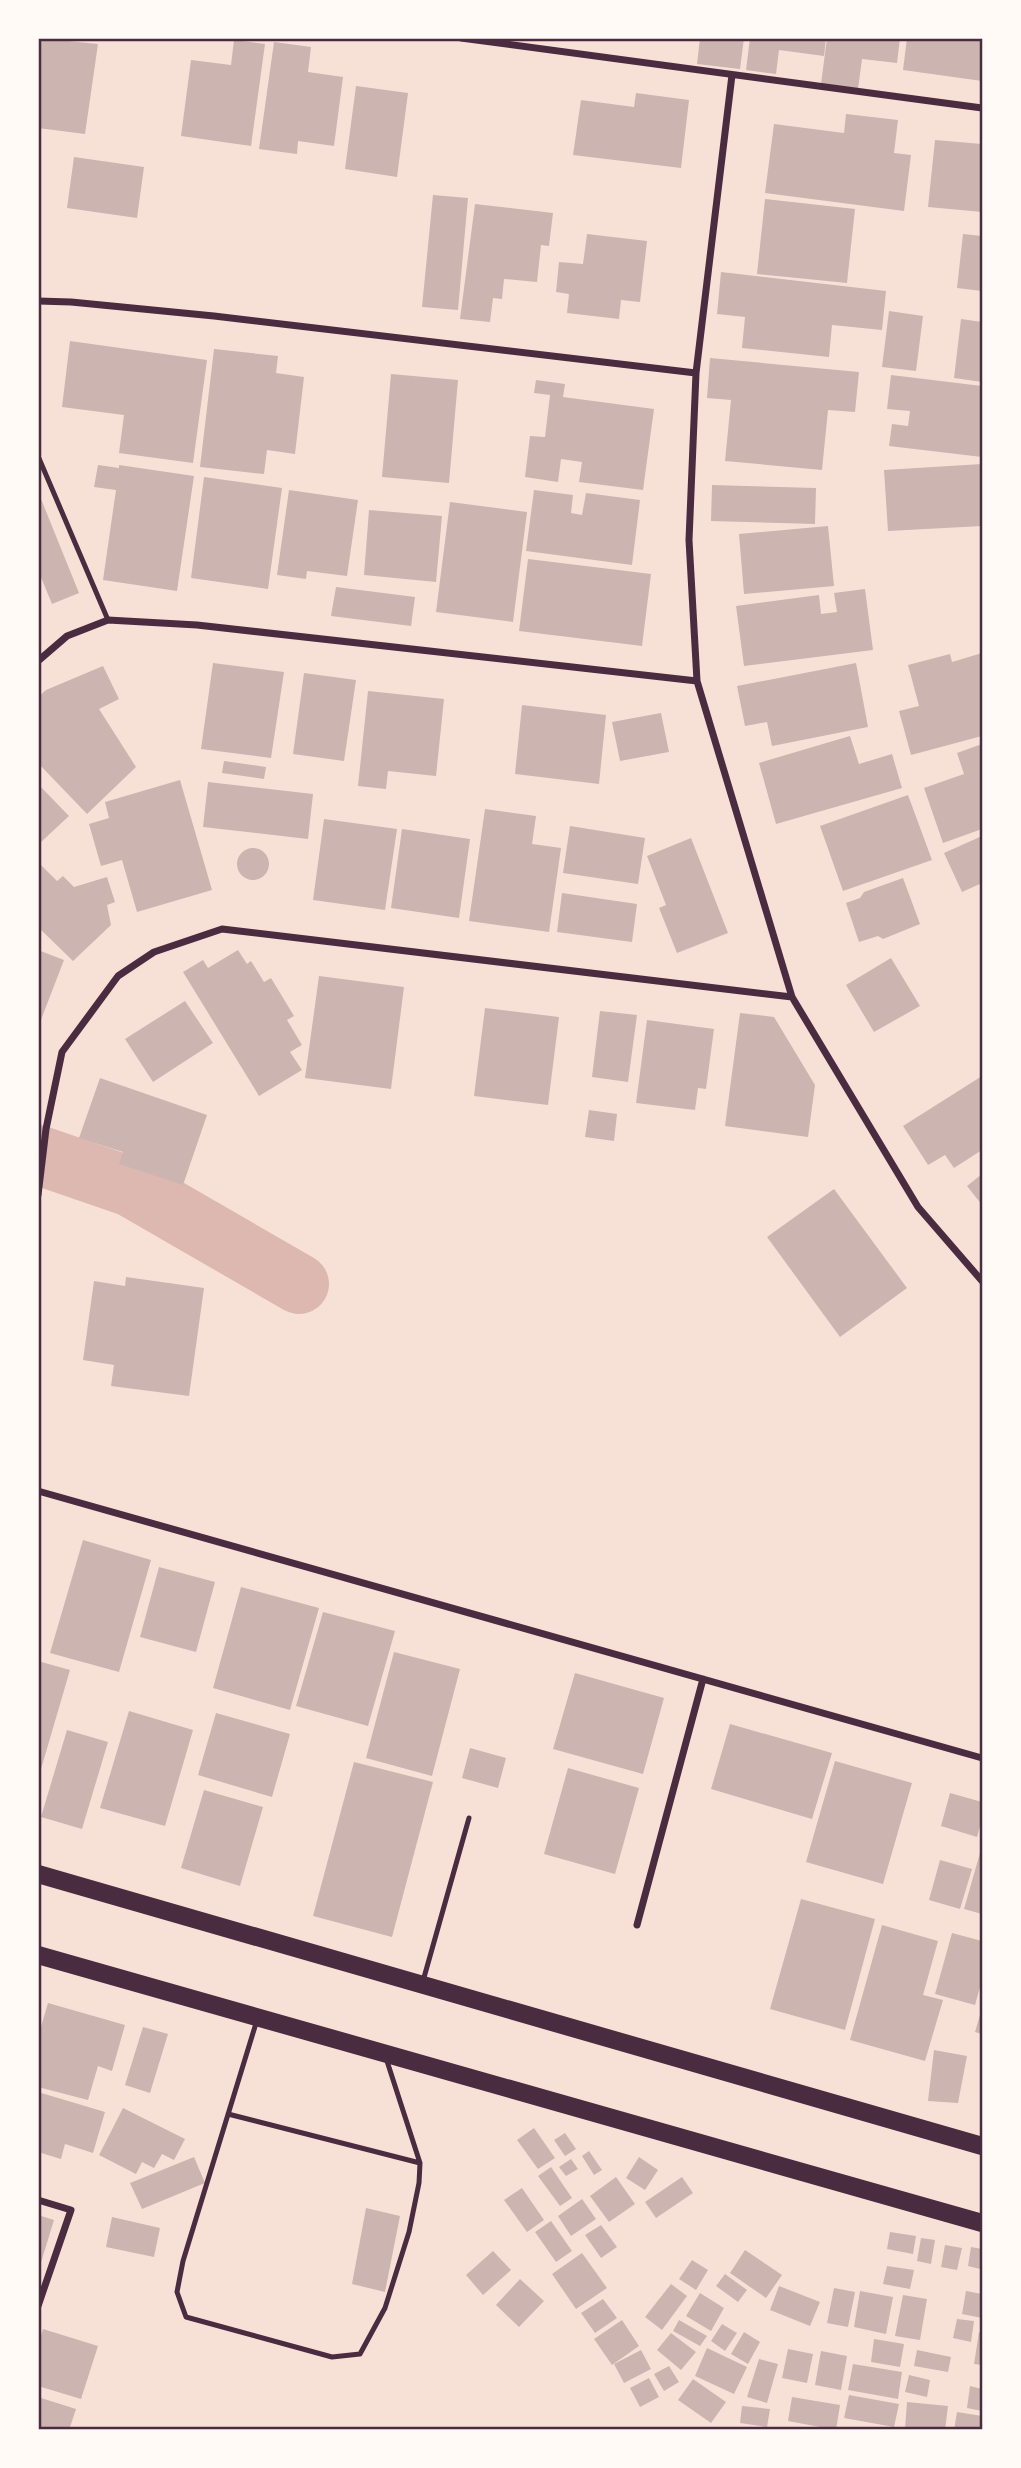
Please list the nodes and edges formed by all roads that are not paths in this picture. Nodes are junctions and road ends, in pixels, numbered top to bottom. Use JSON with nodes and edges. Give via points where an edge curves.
{"nodes":[{"id":1,"x":461,"y":38,"type":"edge"},
{"id":2,"x":732,"y":75,"type":"junction"},
{"id":3,"x":982,"y":108,"type":"edge"},
{"id":4,"x":38,"y":301,"type":"edge"},
{"id":5,"x":695,"y":373,"type":"junction"},
{"id":6,"x":38,"y":456,"type":"edge"},
{"id":7,"x":108,"y":620,"type":"junction"},
{"id":8,"x":38,"y":661,"type":"edge"},
{"id":9,"x":697,"y":681,"type":"junction"},
{"id":10,"x":792,"y":997,"type":"junction"},
{"id":11,"x":39,"y":1190,"type":"edge"},
{"id":12,"x":38,"y":1195,"type":"edge"},
{"id":13,"x":982,"y":1281,"type":"edge"},
{"id":14,"x":38,"y":1491,"type":"edge"},
{"id":15,"x":703,"y":1679,"type":"junction"},
{"id":16,"x":982,"y":1758,"type":"edge"},
{"id":17,"x":469,"y":1818,"type":"dead end"},
{"id":18,"x":38,"y":1874,"type":"edge"},
{"id":19,"x":636,"y":1925,"type":"dead end"},
{"id":20,"x":38,"y":1955,"type":"edge"},
{"id":21,"x":422,"y":1984,"type":"junction"},
{"id":22,"x":258,"y":2017,"type":"junction"},
{"id":23,"x":385,"y":2054,"type":"junction"},
{"id":24,"x":228,"y":2114,"type":"junction"},
{"id":25,"x":982,"y":2146,"type":"edge"},
{"id":26,"x":420,"y":2163,"type":"junction"},
{"id":27,"x":38,"y":2200,"type":"edge"},
{"id":28,"x":982,"y":2224,"type":"edge"},
{"id":29,"x":38,"y":2306,"type":"edge"}],
"edges":[{"from":1,"to":2,"type":"street"},
{"from":2,"to":3,"type":"street"},
{"from":2,"to":5,"type":"street"},
{"from":4,"to":5,"type":"street","via":[[214,316]]},
{"from":5,"to":9,"type":"street","via":[[689,540]]},
{"from":6,"to":7,"type":"lane"},
{"from":7,"to":8,"type":"street","via":[[67,636]]},
{"from":7,"to":9,"type":"street","via":[[197,625]]},
{"from":9,"to":10,"type":"street"},
{"from":10,"to":11,"type":"street","via":[[222,929],[154,952],[118,976],[62,1052]]},
{"from":10,"to":13,"type":"street","via":[[918,1207]]},
{"from":11,"to":12,"type":"street"},
{"from":14,"to":15,"type":"street"},
{"from":15,"to":16,"type":"street"},
{"from":15,"to":19,"type":"street"},
{"from":17,"to":21,"type":"lane"},
{"from":18,"to":21,"type":"main road"},
{"from":20,"to":22,"type":"main road"},
{"from":21,"to":25,"type":"main road"},
{"from":22,"to":23,"type":"main road"},
{"from":22,"to":24,"type":"lane"},
{"from":23,"to":26,"type":"lane"},
{"from":23,"to":28,"type":"main road"},
{"from":24,"to":26,"type":"lane"},
{"from":24,"to":26,"type":"lane","via":[[183,2261],[177,2292],[186,2317],[332,2357],[360,2354],[385,2308],[408,2232]]},
{"from":27,"to":29,"type":"street","via":[[71,2210]]}]}
